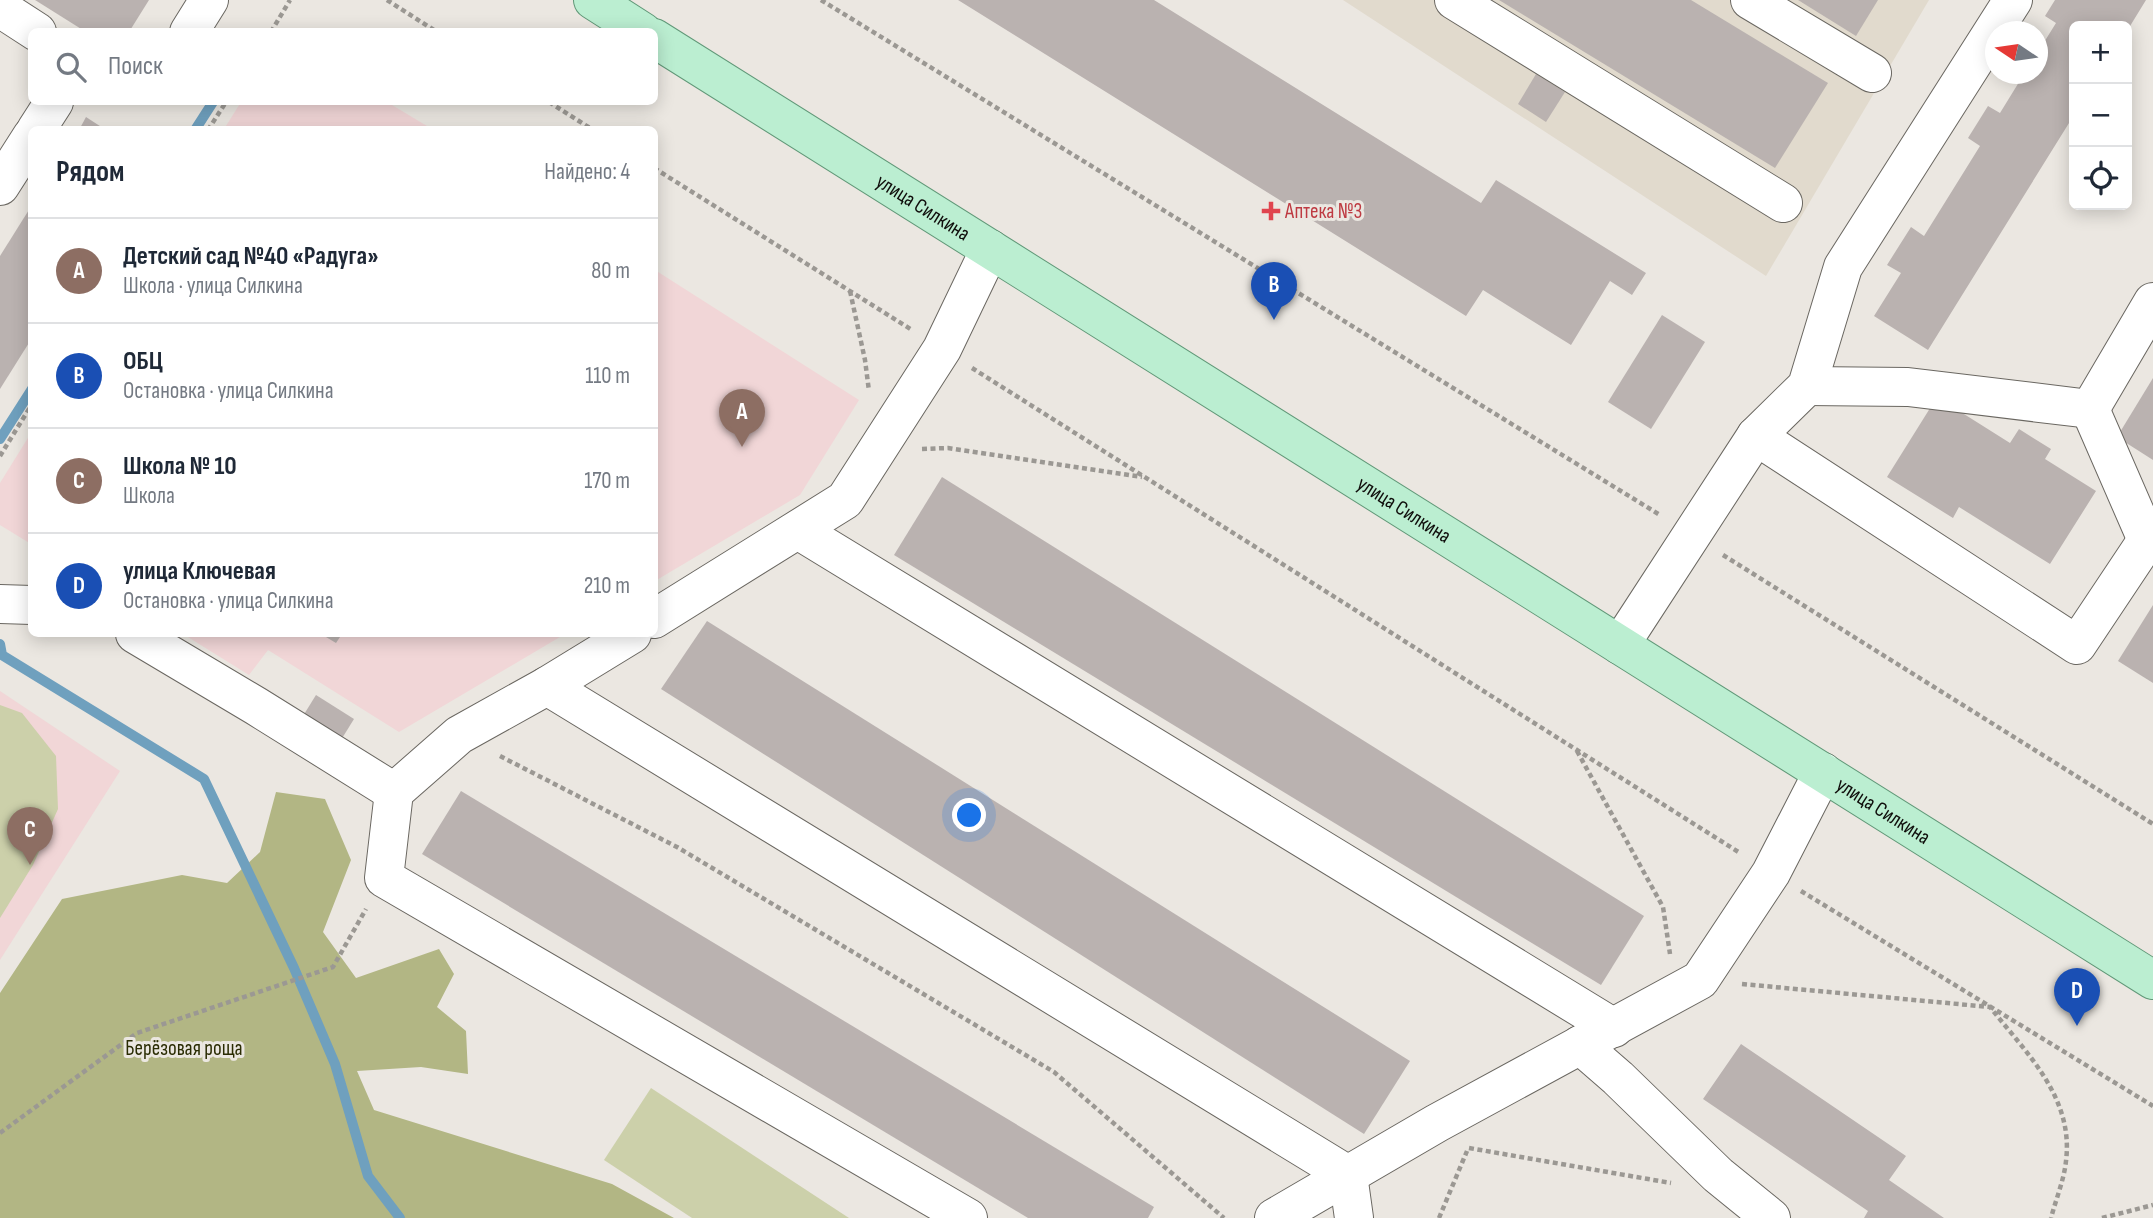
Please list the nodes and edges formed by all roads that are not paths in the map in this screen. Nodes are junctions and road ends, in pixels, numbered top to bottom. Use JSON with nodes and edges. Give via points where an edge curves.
{"nodes":[{"id":1,"x":209,"y":0,"type":"edge"},
{"id":2,"x":1454,"y":0,"type":"edge"},
{"id":3,"x":1750,"y":0,"type":"edge"},
{"id":4,"x":2013,"y":0,"type":"edge"},
{"id":5,"x":0,"y":8,"type":"edge"},
{"id":6,"x":31,"y":28,"type":"edge"},
{"id":7,"x":192,"y":28,"type":"edge"},
{"id":8,"x":658,"y":40,"type":"edge"},
{"id":9,"x":1872,"y":74,"type":"dead end"},
{"id":10,"x":52,"y":105,"type":"edge"},
{"id":11,"x":39,"y":126,"type":"edge"},
{"id":12,"x":28,"y":142,"type":"edge"},
{"id":13,"x":0,"y":187,"type":"edge"},
{"id":14,"x":1783,"y":203,"type":"dead end"},
{"id":15,"x":990,"y":248,"type":"junction"},
{"id":16,"x":2153,"y":302,"type":"edge"},
{"id":17,"x":1807,"y":386,"type":"junction"},
{"id":18,"x":2091,"y":409,"type":"junction"},
{"id":19,"x":1756,"y":436,"type":"junction"},
{"id":20,"x":798,"y":530,"type":"junction"},
{"id":21,"x":2150,"y":542,"type":"edge"},
{"id":22,"x":0,"y":604,"type":"edge"},
{"id":23,"x":28,"y":605,"type":"edge"},
{"id":24,"x":658,"y":617,"type":"edge"},
{"id":25,"x":140,"y":637,"type":"edge"},
{"id":26,"x":627,"y":637,"type":"edge"},
{"id":27,"x":1620,"y":645,"type":"junction"},
{"id":28,"x":547,"y":686,"type":"junction"},
{"id":29,"x":1823,"y":772,"type":"junction"},
{"id":30,"x":394,"y":792,"type":"junction"},
{"id":31,"x":2153,"y":980,"type":"edge"},
{"id":32,"x":1614,"y":1028,"type":"junction"},
{"id":33,"x":1580,"y":1045,"type":"junction"},
{"id":34,"x":1348,"y":1175,"type":"junction"},
{"id":35,"x":968,"y":1218,"type":"edge"},
{"id":36,"x":1274,"y":1218,"type":"edge"},
{"id":37,"x":1354,"y":1218,"type":"edge"},
{"id":38,"x":1771,"y":1218,"type":"edge"}],
"edges":[{"from":1,"to":7,"type":"lane"},
{"from":2,"to":14,"type":"lane"},
{"from":3,"to":9,"type":"lane"},
{"from":4,"to":17,"type":"lane","via":[[1843,267]]},
{"from":5,"to":6,"type":"lane"},
{"from":8,"to":15,"type":"main road","name":"улица Силкина"},
{"from":10,"to":11,"type":"lane"},
{"from":12,"to":13,"type":"lane"},
{"from":15,"to":20,"type":"lane","via":[[942,349],[845,500]]},
{"from":15,"to":27,"type":"main road","name":"улица Силкина"},
{"from":16,"to":18,"type":"lane"},
{"from":17,"to":18,"type":"lane","via":[[1908,387]]},
{"from":17,"to":19,"type":"lane"},
{"from":18,"to":21,"type":"lane"},
{"from":19,"to":21,"type":"lane","via":[[2077,645]]},
{"from":19,"to":27,"type":"lane"},
{"from":20,"to":24,"type":"lane"},
{"from":20,"to":32,"type":"lane"},
{"from":22,"to":23,"type":"lane"},
{"from":25,"to":30,"type":"lane"},
{"from":26,"to":28,"type":"lane"},
{"from":27,"to":29,"type":"main road","name":"улица Силкина"},
{"from":28,"to":30,"type":"lane","via":[[459,735]]},
{"from":28,"to":34,"type":"lane"},
{"from":29,"to":31,"type":"main road","name":"улица Силкина"},
{"from":29,"to":32,"type":"lane","via":[[1771,873],[1688,987]]},
{"from":30,"to":35,"type":"lane","via":[[384,878]]},
{"from":32,"to":33,"type":"lane"},
{"from":33,"to":34,"type":"lane"},
{"from":33,"to":38,"type":"lane","via":[[1718,1175]]},
{"from":34,"to":36,"type":"lane"},
{"from":34,"to":37,"type":"lane"}]}
